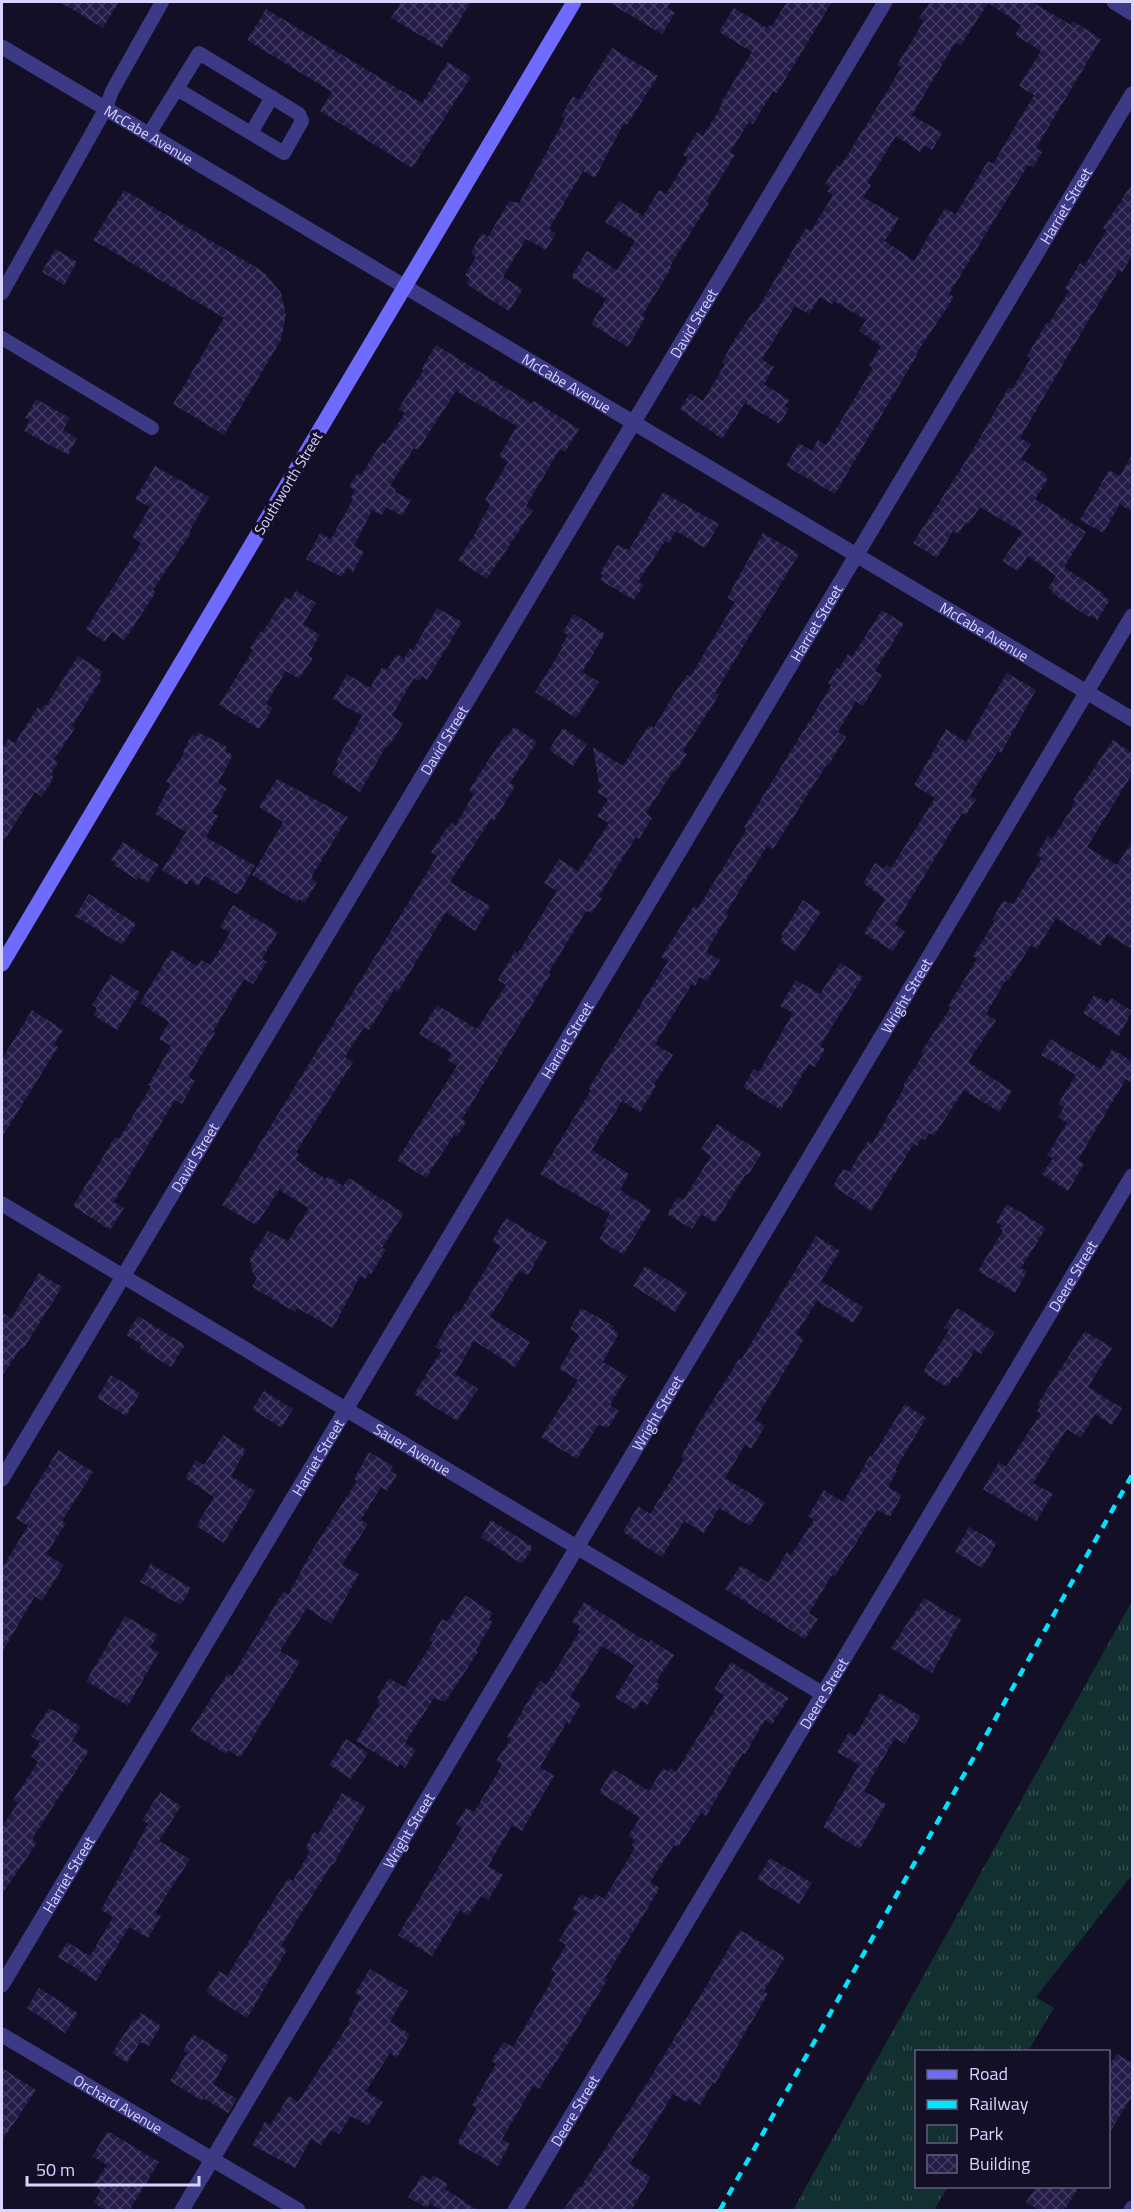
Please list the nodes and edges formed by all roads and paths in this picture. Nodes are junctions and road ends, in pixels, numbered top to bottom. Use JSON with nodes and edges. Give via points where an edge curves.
{"nodes":[{"id":1,"x":162,"y":2,"type":"edge"},
{"id":2,"x":574,"y":2,"type":"edge"},
{"id":3,"x":885,"y":2,"type":"edge"},
{"id":4,"x":1114,"y":2,"type":"edge"},
{"id":5,"x":1132,"y":13,"type":"edge"},
{"id":6,"x":2,"y":46,"type":"edge"},
{"id":7,"x":177,"y":88,"type":"junction"},
{"id":8,"x":1132,"y":94,"type":"edge"},
{"id":9,"x":272,"y":97,"type":"junction"},
{"id":10,"x":106,"y":108,"type":"junction"},
{"id":11,"x":251,"y":133,"type":"junction"},
{"id":12,"x":149,"y":134,"type":"junction"},
{"id":13,"x":405,"y":285,"type":"junction"},
{"id":14,"x":2,"y":293,"type":"edge"},
{"id":15,"x":2,"y":338,"type":"edge"},
{"id":16,"x":633,"y":423,"type":"junction"},
{"id":17,"x":152,"y":428,"type":"dead end"},
{"id":18,"x":856,"y":555,"type":"junction"},
{"id":19,"x":1132,"y":616,"type":"edge"},
{"id":20,"x":1087,"y":692,"type":"junction"},
{"id":21,"x":1132,"y":719,"type":"edge"},
{"id":22,"x":2,"y":964,"type":"edge"},
{"id":23,"x":1132,"y":1176,"type":"edge"},
{"id":24,"x":2,"y":1204,"type":"edge"},
{"id":25,"x":123,"y":1276,"type":"junction"},
{"id":26,"x":346,"y":1408,"type":"junction"},
{"id":27,"x":2,"y":1479,"type":"edge"},
{"id":28,"x":578,"y":1547,"type":"junction"},
{"id":29,"x":823,"y":1694,"type":"junction"},
{"id":30,"x":2,"y":1985,"type":"edge"},
{"id":31,"x":2,"y":2035,"type":"edge"},
{"id":32,"x":212,"y":2160,"type":"junction"},
{"id":33,"x":182,"y":2211,"type":"edge"},
{"id":34,"x":298,"y":2211,"type":"edge"},
{"id":35,"x":515,"y":2211,"type":"edge"}],
"edges":[{"from":1,"to":10,"type":"lane"},
{"from":2,"to":13,"type":"main road","name":"Southworth Street"},
{"from":3,"to":16,"type":"street","name":"David Street"},
{"from":4,"to":5,"type":"street"},
{"from":6,"to":10,"type":"street","name":"McCabe Avenue"},
{"from":7,"to":9,"type":"lane","via":[[199,53]]},
{"from":7,"to":11,"type":"lane"},
{"from":7,"to":12,"type":"lane"},
{"from":8,"to":18,"type":"street","name":"Harriet Street"},
{"from":9,"to":11,"type":"lane"},
{"from":9,"to":11,"type":"lane","via":[[302,121],[284,153]]},
{"from":10,"to":12,"type":"street","name":"McCabe Avenue"},
{"from":10,"to":14,"type":"lane"},
{"from":12,"to":13,"type":"street","name":"McCabe Avenue"},
{"from":13,"to":16,"type":"street","name":"McCabe Avenue"},
{"from":13,"to":22,"type":"main road","name":"Southworth Street"},
{"from":15,"to":17,"type":"lane"},
{"from":16,"to":18,"type":"street","name":"McCabe Avenue"},
{"from":16,"to":25,"type":"street","name":"David Street"},
{"from":18,"to":20,"type":"street","name":"McCabe Avenue"},
{"from":18,"to":26,"type":"street","name":"Harriet Street"},
{"from":19,"to":20,"type":"street","name":"Wright Street"},
{"from":20,"to":21,"type":"street","name":"McCabe Avenue"},
{"from":20,"to":28,"type":"street","name":"Wright Street"},
{"from":23,"to":29,"type":"street","name":"Deere Street"},
{"from":24,"to":25,"type":"street","name":"Sauer Avenue"},
{"from":25,"to":26,"type":"street","name":"Sauer Avenue"},
{"from":25,"to":27,"type":"street","name":"David Street"},
{"from":26,"to":28,"type":"street","name":"Sauer Avenue"},
{"from":26,"to":30,"type":"street","name":"Harriet Street"},
{"from":28,"to":29,"type":"street","name":"Sauer Avenue"},
{"from":28,"to":32,"type":"street","name":"Wright Street"},
{"from":29,"to":35,"type":"street","name":"Deere Street"},
{"from":31,"to":32,"type":"street","name":"Orchard Avenue"},
{"from":32,"to":33,"type":"street","name":"Wright Street"},
{"from":32,"to":34,"type":"street","name":"Orchard Avenue"}]}
